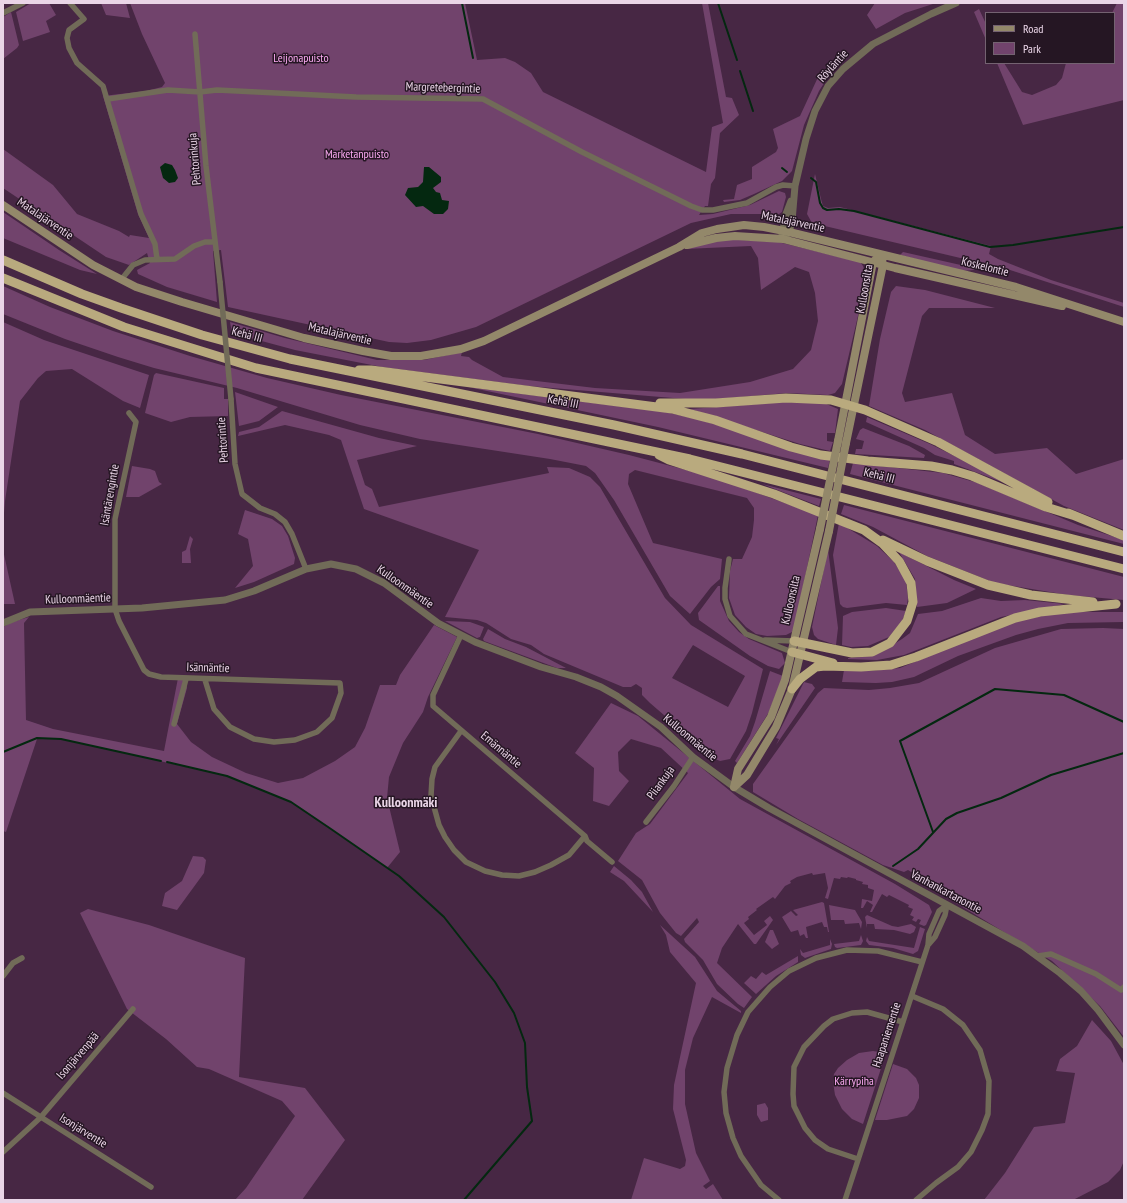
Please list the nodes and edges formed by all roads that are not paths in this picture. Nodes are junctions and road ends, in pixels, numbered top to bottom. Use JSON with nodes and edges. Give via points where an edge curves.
{"nodes":[{"id":1,"x":23,"y":3,"type":"edge"},
{"id":2,"x":70,"y":3,"type":"edge"},
{"id":3,"x":956,"y":3,"type":"edge"},
{"id":4,"x":3,"y":13,"type":"edge"},
{"id":5,"x":195,"y":34,"type":"dead end"},
{"id":6,"x":200,"y":92,"type":"junction"},
{"id":7,"x":108,"y":99,"type":"junction"},
{"id":8,"x":795,"y":186,"type":"junction"},
{"id":9,"x":3,"y":205,"type":"edge"},
{"id":10,"x":785,"y":231,"type":"junction"},
{"id":11,"x":783,"y":240,"type":"junction"},
{"id":12,"x":214,"y":242,"type":"junction"},
{"id":13,"x":679,"y":247,"type":"junction"},
{"id":14,"x":880,"y":254,"type":"junction"},
{"id":15,"x":157,"y":259,"type":"junction"},
{"id":16,"x":3,"y":260,"type":"edge"},
{"id":17,"x":873,"y":262,"type":"junction"},
{"id":18,"x":883,"y":265,"type":"junction"},
{"id":19,"x":3,"y":278,"type":"edge"},
{"id":20,"x":121,"y":280,"type":"junction"},
{"id":21,"x":220,"y":282,"type":"joint"},
{"id":22,"x":1083,"y":309,"type":"junction"},
{"id":23,"x":1124,"y":322,"type":"edge"},
{"id":24,"x":343,"y":371,"type":"junction"},
{"id":25,"x":612,"y":400,"type":"junction"},
{"id":26,"x":844,"y":404,"type":"junction"},
{"id":27,"x":854,"y":406,"type":"junction"},
{"id":28,"x":129,"y":413,"type":"dead end"},
{"id":29,"x":842,"y":442,"type":"junction"},
{"id":30,"x":649,"y":450,"type":"junction"},
{"id":31,"x":1072,"y":515,"type":"junction"},
{"id":32,"x":864,"y":530,"type":"junction"},
{"id":33,"x":1124,"y":536,"type":"edge"},
{"id":34,"x":1124,"y":552,"type":"edge"},
{"id":35,"x":729,"y":559,"type":"dead end"},
{"id":36,"x":306,"y":569,"type":"junction"},
{"id":37,"x":1124,"y":569,"type":"edge"},
{"id":38,"x":1120,"y":605,"type":"edge"},
{"id":39,"x":116,"y":609,"type":"junction"},
{"id":40,"x":3,"y":623,"type":"edge"},
{"id":41,"x":461,"y":635,"type":"junction"},
{"id":42,"x":762,"y":640,"type":"junction"},
{"id":43,"x":799,"y":642,"type":"junction"},
{"id":44,"x":796,"y":654,"type":"junction"},
{"id":45,"x":849,"y":666,"type":"junction"},
{"id":46,"x":186,"y":679,"type":"junction"},
{"id":47,"x":205,"y":680,"type":"junction"},
{"id":48,"x":792,"y":689,"type":"junction"},
{"id":49,"x":174,"y":724,"type":"dead end"},
{"id":50,"x":461,"y":732,"type":"junction"},
{"id":51,"x":693,"y":757,"type":"junction"},
{"id":52,"x":734,"y":788,"type":"junction"},
{"id":53,"x":646,"y":822,"type":"dead end"},
{"id":54,"x":585,"y":836,"type":"junction"},
{"id":55,"x":612,"y":862,"type":"dead end"},
{"id":56,"x":947,"y":905,"type":"junction"},
{"id":57,"x":1038,"y":956,"type":"junction"},
{"id":58,"x":22,"y":958,"type":"dead end"},
{"id":59,"x":922,"y":962,"type":"junction"},
{"id":60,"x":3,"y":976,"type":"edge"},
{"id":61,"x":1124,"y":987,"type":"edge"},
{"id":62,"x":912,"y":996,"type":"junction"},
{"id":63,"x":133,"y":1010,"type":"dead end"},
{"id":64,"x":903,"y":1022,"type":"junction"},
{"id":65,"x":1124,"y":1045,"type":"edge"},
{"id":66,"x":3,"y":1093,"type":"edge"},
{"id":67,"x":40,"y":1118,"type":"junction"},
{"id":68,"x":3,"y":1152,"type":"edge"},
{"id":69,"x":858,"y":1159,"type":"junction"},
{"id":70,"x":151,"y":1187,"type":"dead end"},
{"id":71,"x":779,"y":1200,"type":"edge"},
{"id":72,"x":845,"y":1200,"type":"edge"},
{"id":73,"x":916,"y":1200,"type":"edge"}],
"edges":[{"from":1,"to":4,"type":"street"},
{"from":2,"to":7,"type":"street","via":[[84,19],[69,30],[69,48],[77,63],[103,86]]},
{"from":3,"to":8,"type":"street","name":"Röyläntie","via":[[889,35],[860,54],[828,86],[814,111]]},
{"from":5,"to":6,"type":"street","name":"Pehtorinkuja"},
{"from":6,"to":7,"type":"street","name":"Margretebergintie","via":[[168,90]]},
{"from":6,"to":8,"type":"street","name":"Margretebergintie","via":[[217,90],[361,97],[483,99],[582,152],[702,210],[747,203],[776,187]]},
{"from":6,"to":12,"type":"street","name":"Pehtorinkuja"},
{"from":7,"to":15,"type":"street","via":[[141,214],[155,244]]},
{"from":8,"to":10,"type":"street","name":"Röyläntie","via":[[792,221]]},
{"from":9,"to":20,"type":"main road","name":"Matalajärventie","via":[[70,251]]},
{"from":10,"to":11,"type":"street","name":"Röyläntie"},
{"from":10,"to":13,"type":"main road","name":"Matalajärventie","via":[[744,226],[717,228],[696,236]]},
{"from":10,"to":14,"type":"main road","name":"Matalajärventie"},
{"from":11,"to":13,"type":"main road","name":"Matalajärventie","via":[[735,236]]},
{"from":11,"to":17,"type":"main road","name":"Matalajärventie"},
{"from":12,"to":15,"type":"street","via":[[194,246],[175,258]]},
{"from":12,"to":21,"type":"street","name":"Pehtorinkuja"},
{"from":13,"to":20,"type":"main road","name":"Matalajärventie","via":[[484,341],[461,349],[421,356],[377,354],[304,338],[182,302]]},
{"from":14,"to":17,"type":"main road","name":"Kulloonsilta"},
{"from":14,"to":18,"type":"main road","name":"Kulloonsilta"},
{"from":14,"to":22,"type":"main road","name":"Koskelontie","via":[[1016,287]]},
{"from":15,"to":20,"type":"street","via":[[133,265]]},
{"from":16,"to":24,"type":"highway","name":"Kehä III","via":[[82,294],[202,335]]},
{"from":17,"to":18,"type":"main road","name":"Matalajärventie"},
{"from":17,"to":26,"type":"main road","name":"Kulloonsilta"},
{"from":18,"to":22,"type":"main road","name":"Koskelontie"},
{"from":18,"to":27,"type":"main road","name":"Kulloonsilta"},
{"from":19,"to":30,"type":"highway","via":[[124,327],[256,368]]},
{"from":21,"to":36,"type":"street","name":"Pehtorintie","bridge":true,"via":[[235,464],[242,494],[285,522]]},
{"from":22,"to":23,"type":"main road","name":"Koskelontie"},
{"from":24,"to":25,"type":"highway","via":[[371,370]]},
{"from":24,"to":34,"type":"highway","name":"Kehä III","via":[[614,424],[742,454]]},
{"from":25,"to":26,"type":"highway","via":[[716,403],[802,398],[831,400]]},
{"from":25,"to":31,"type":"highway","via":[[672,409],[715,420],[821,455],[952,470]]},
{"from":26,"to":27,"type":"highway"},
{"from":26,"to":29,"type":"main road","name":"Kulloonsilta"},
{"from":27,"to":29,"type":"main road","name":"Kulloonsilta"},
{"from":27,"to":31,"type":"highway","via":[[938,442]]},
{"from":28,"to":39,"type":"street","name":"Isäntärengintie","via":[[136,422],[115,519]]},
{"from":29,"to":43,"type":"main road","name":"Kulloonsilta","bridge":true,"via":[[820,529]]},
{"from":29,"to":43,"type":"main road","name":"Kulloonsilta","bridge":true,"via":[[829,531]]},
{"from":30,"to":32,"type":"highway","via":[[669,460],[774,494]]},
{"from":30,"to":37,"type":"highway","via":[[754,474]]},
{"from":31,"to":33,"type":"highway"},
{"from":32,"to":38,"type":"highway","via":[[959,575],[1009,591]]},
{"from":32,"to":43,"type":"highway","via":[[882,543],[900,561],[907,573],[913,602],[907,621],[890,643],[872,652],[852,653]]},
{"from":35,"to":42,"type":"street","via":[[725,588],[730,616],[746,634]]},
{"from":36,"to":39,"type":"street","name":"Kulloonmäentie","via":[[249,593],[225,600]]},
{"from":36,"to":41,"type":"street","name":"Kulloonmäentie","via":[[331,564],[356,569],[384,583],[430,618]]},
{"from":38,"to":45,"type":"highway","via":[[1040,612],[1015,618],[902,662],[879,666]]},
{"from":39,"to":40,"type":"street","name":"Kulloonmäentie","via":[[30,612]]},
{"from":39,"to":46,"type":"street","name":"Isännäntie","via":[[119,621],[144,670],[155,677]]},
{"from":41,"to":50,"type":"street","name":"Emännäntie","via":[[432,698],[436,709]]},
{"from":41,"to":51,"type":"street","name":"Kulloonmäentie","via":[[489,648],[601,687],[635,707]]},
{"from":42,"to":43,"type":"street"},
{"from":42,"to":44,"type":"street"},
{"from":43,"to":44,"type":"main road","name":"Kulloonsilta"},
{"from":44,"to":45,"type":"highway"},
{"from":44,"to":48,"type":"main road","name":"Kulloonsilta"},
{"from":44,"to":52,"type":"main road","name":"Kulloonsilta","via":[[771,717],[738,769]]},
{"from":45,"to":48,"type":"highway","via":[[816,667]]},
{"from":46,"to":47,"type":"street","name":"Isännäntie"},
{"from":46,"to":49,"type":"street"},
{"from":47,"to":47,"type":"street","name":"Isännäntie","via":[[214,709],[230,728],[254,739],[274,742],[303,738],[317,732],[332,718],[340,700],[340,683]]},
{"from":48,"to":52,"type":"main road","name":"Kulloonsilta","via":[[776,727],[747,775]]},
{"from":50,"to":54,"type":"street","name":"Emännäntie"},
{"from":50,"to":54,"type":"street","via":[[436,766],[431,796],[445,837],[466,862],[485,871],[519,876],[551,866],[569,854]]},
{"from":51,"to":52,"type":"street","name":"Kulloonmäentie"},
{"from":51,"to":53,"type":"street","name":"Piiankuja"},
{"from":52,"to":56,"type":"street","name":"Vanhankartanontie"},
{"from":54,"to":55,"type":"street","name":"Emännäntie"},
{"from":56,"to":57,"type":"street","name":"Vanhankartanontie"},
{"from":56,"to":59,"type":"street","name":"Haapaniementie","via":[[939,911],[929,934]]},
{"from":57,"to":61,"type":"street","via":[[1051,954],[1096,974],[1120,990]]},
{"from":57,"to":65,"type":"street","name":"Vanhankartanontie","via":[[1080,991]]},
{"from":58,"to":60,"type":"street","via":[[13,963]]},
{"from":59,"to":62,"type":"street","name":"Haapaniementie"},
{"from":59,"to":71,"type":"street","via":[[878,951],[847,950],[816,958],[789,971],[766,991],[748,1012],[737,1035],[727,1068],[724,1092],[726,1113],[741,1156],[761,1184]]},
{"from":62,"to":64,"type":"street","name":"Haapaniementie"},
{"from":62,"to":73,"type":"street","via":[[944,1010],[963,1025],[980,1050],[990,1081],[988,1114],[971,1152],[958,1167]]},
{"from":63,"to":67,"type":"street","name":"Isonjärvenpää"},
{"from":64,"to":69,"type":"street","name":"Haapaniementie"},
{"from":64,"to":69,"type":"street","via":[[867,1012],[852,1013],[834,1020],[820,1029],[804,1047],[794,1067],[794,1106],[805,1128],[815,1140],[828,1149]]},
{"from":66,"to":67,"type":"street","name":"Isonjärventie"},
{"from":67,"to":68,"type":"street","name":"Isonjärvenpää"},
{"from":67,"to":70,"type":"street","name":"Isonjärventie"},
{"from":69,"to":72,"type":"street","name":"Haapaniementie"}]}
